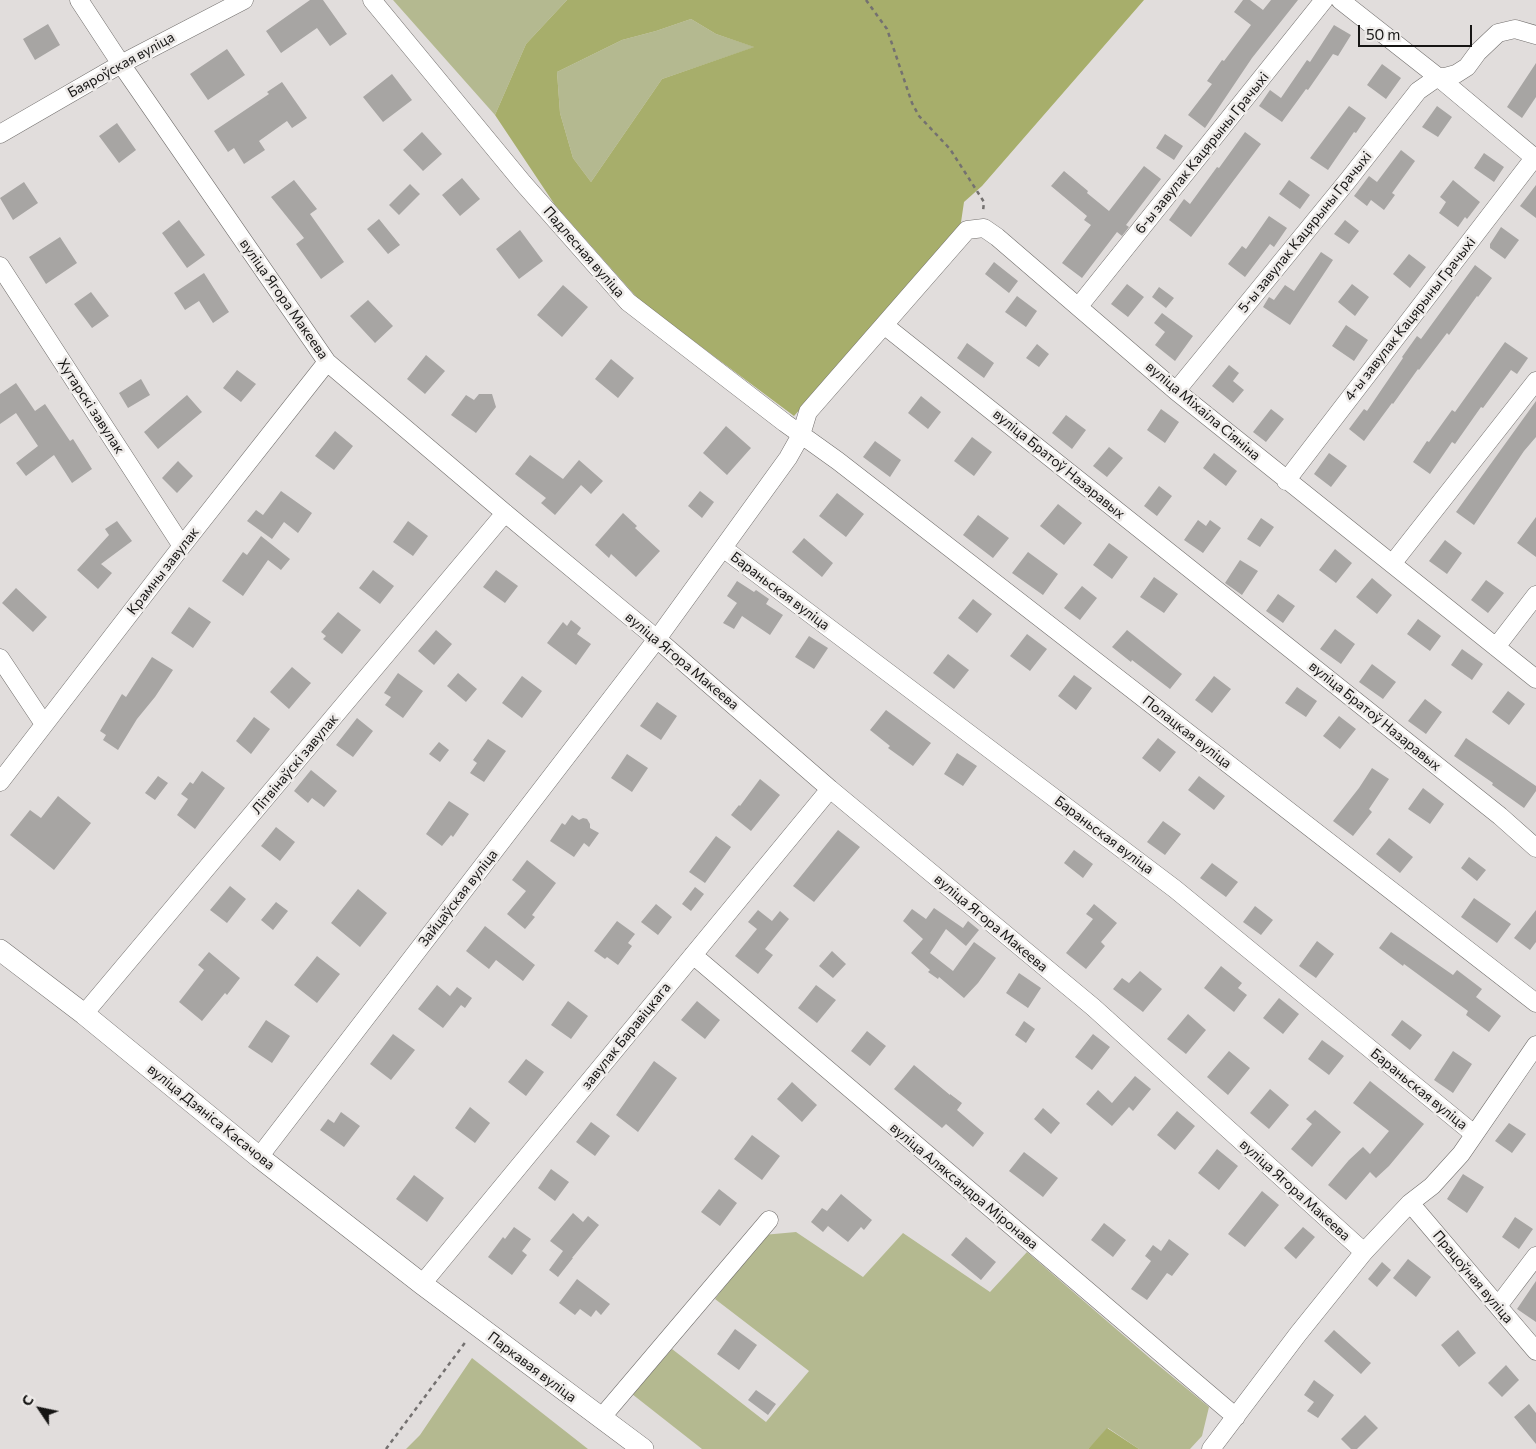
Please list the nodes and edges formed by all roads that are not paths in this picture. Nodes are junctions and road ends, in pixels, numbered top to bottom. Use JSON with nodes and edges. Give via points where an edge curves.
{"nodes":[{"id":1,"x":79,"y":0,"type":"edge"},
{"id":2,"x":244,"y":0,"type":"edge"},
{"id":3,"x":372,"y":0,"type":"edge"},
{"id":4,"x":1324,"y":0,"type":"edge"},
{"id":5,"x":1340,"y":0,"type":"edge"},
{"id":6,"x":1536,"y":35,"type":"edge"},
{"id":7,"x":121,"y":64,"type":"junction"},
{"id":8,"x":1438,"y":77,"type":"junction"},
{"id":9,"x":0,"y":134,"type":"edge"},
{"id":10,"x":1535,"y":158,"type":"edge"},
{"id":11,"x":0,"y":266,"type":"edge"},
{"id":12,"x":1079,"y":306,"type":"junction"},
{"id":13,"x":884,"y":325,"type":"junction"},
{"id":14,"x":327,"y":362,"type":"junction"},
{"id":15,"x":1536,"y":380,"type":"edge"},
{"id":16,"x":1176,"y":391,"type":"junction"},
{"id":17,"x":801,"y":435,"type":"junction"},
{"id":18,"x":838,"y":461,"type":"joint"},
{"id":19,"x":1286,"y":481,"type":"junction"},
{"id":20,"x":505,"y":513,"type":"junction"},
{"id":21,"x":182,"y":546,"type":"junction"},
{"id":22,"x":723,"y":548,"type":"junction"},
{"id":23,"x":1392,"y":564,"type":"junction"},
{"id":24,"x":1536,"y":595,"type":"edge"},
{"id":25,"x":657,"y":639,"type":"junction"},
{"id":26,"x":1496,"y":647,"type":"junction"},
{"id":27,"x":0,"y":658,"type":"edge"},
{"id":28,"x":1536,"y":679,"type":"edge"},
{"id":29,"x":44,"y":724,"type":"junction"},
{"id":30,"x":0,"y":782,"type":"edge"},
{"id":31,"x":830,"y":788,"type":"junction"},
{"id":32,"x":1536,"y":848,"type":"edge"},
{"id":33,"x":0,"y":950,"type":"edge"},
{"id":34,"x":693,"y":955,"type":"junction"},
{"id":35,"x":1536,"y":1003,"type":"edge"},
{"id":36,"x":84,"y":1014,"type":"junction"},
{"id":37,"x":1536,"y":1045,"type":"edge"},
{"id":38,"x":1474,"y":1134,"type":"junction"},
{"id":39,"x":259,"y":1157,"type":"junction"},
{"id":40,"x":1410,"y":1203,"type":"junction"},
{"id":41,"x":769,"y":1220,"type":"dead end"},
{"id":42,"x":1364,"y":1252,"type":"junction"},
{"id":43,"x":1536,"y":1256,"type":"edge"},
{"id":44,"x":422,"y":1284,"type":"junction"},
{"id":45,"x":1498,"y":1306,"type":"junction"},
{"id":46,"x":1536,"y":1351,"type":"edge"},
{"id":47,"x":1236,"y":1417,"type":"junction"},
{"id":48,"x":601,"y":1418,"type":"junction"},
{"id":49,"x":643,"y":1449,"type":"edge"},
{"id":50,"x":1211,"y":1449,"type":"edge"}],
"edges":[{"from":1,"to":7,"type":"street","name":"вуліца Ягора Макеева"},
{"from":2,"to":7,"type":"street","name":"Баяроўская вуліца"},
{"from":3,"to":17,"type":"street","name":"Падлесная вуліца","via":[[523,183],[628,302]]},
{"from":4,"to":12,"type":"street","name":"6-ы завулак Кацярыны Грачыхі"},
{"from":5,"to":8,"type":"street"},
{"from":6,"to":8,"type":"street","name":"5-ы завулак Кацярыны Грачыхі","via":[[1515,29],[1498,33],[1456,74]]},
{"from":7,"to":9,"type":"street","name":"Баяроўская вуліца"},
{"from":7,"to":14,"type":"street","name":"вуліца Ягора Макеева"},
{"from":8,"to":10,"type":"street"},
{"from":8,"to":16,"type":"street","name":"5-ы завулак Кацярыны Грачыхі","via":[[1418,91]]},
{"from":10,"to":19,"type":"street","name":"4-ы завулак Кацярыны Грачыхі"},
{"from":11,"to":21,"type":"street","name":"Хутарскі завулак"},
{"from":12,"to":13,"type":"street","name":"вуліца Міхаіла Сіяніна","via":[[984,228],[967,230]]},
{"from":12,"to":16,"type":"street","name":"вуліца Міхаіла Сіяніна"},
{"from":13,"to":17,"type":"street","via":[[808,412]]},
{"from":13,"to":32,"type":"street","name":"вуліца Братоў Назаравых","via":[[1485,803]]},
{"from":14,"to":20,"type":"street","name":"вуліца Ягора Макеева"},
{"from":14,"to":21,"type":"street","name":"Крамны завулак"},
{"from":15,"to":23,"type":"street"},
{"from":16,"to":19,"type":"street","name":"вуліца Міхаіла Сіяніна"},
{"from":17,"to":18,"type":"street","name":"Падлесная вуліца"},
{"from":17,"to":22,"type":"street"},
{"from":18,"to":35,"type":"street","name":"Полацкая вуліца"},
{"from":19,"to":23,"type":"street","name":"вуліца Міхаіла Сіяніна"},
{"from":20,"to":25,"type":"street","name":"вуліца Ягора Макеева"},
{"from":20,"to":36,"type":"street","name":"Літвінаўскі завулак"},
{"from":21,"to":29,"type":"street","name":"Крамны завулак"},
{"from":22,"to":25,"type":"street"},
{"from":22,"to":38,"type":"street","name":"Бараньская вуліца","via":[[1175,889]]},
{"from":23,"to":26,"type":"street","name":"вуліца Міхаіла Сіяніна"},
{"from":24,"to":26,"type":"street"},
{"from":25,"to":31,"type":"street","name":"вуліца Ягора Макеева"},
{"from":25,"to":39,"type":"street","name":"Зайцаўская вуліца"},
{"from":26,"to":28,"type":"street","name":"вуліца Міхаіла Сіяніна"},
{"from":27,"to":29,"type":"street"},
{"from":29,"to":30,"type":"street","name":"Крамны завулак"},
{"from":31,"to":34,"type":"street","name":"завулак Баравіцкага"},
{"from":31,"to":42,"type":"street","name":"вуліца Ягора Макеева","via":[[1093,1008]]},
{"from":33,"to":36,"type":"street","name":"вуліца Дзяніса Касачова"},
{"from":34,"to":44,"type":"street","name":"завулак Баравіцкага"},
{"from":34,"to":47,"type":"street","name":"вуліца Аляксандра Міронава"},
{"from":36,"to":39,"type":"street","name":"вуліца Дзяніса Касачова"},
{"from":37,"to":38,"type":"street"},
{"from":38,"to":40,"type":"street","via":[[1432,1186]]},
{"from":39,"to":44,"type":"street","name":"вуліца Дзяніса Касачова"},
{"from":40,"to":42,"type":"street"},
{"from":40,"to":45,"type":"street","name":"Працоўная вуліца"},
{"from":41,"to":48,"type":"street"},
{"from":42,"to":47,"type":"street"},
{"from":43,"to":45,"type":"street"},
{"from":44,"to":48,"type":"street","name":"Паркавая вуліца"},
{"from":45,"to":46,"type":"street","name":"Працоўная вуліца"},
{"from":47,"to":50,"type":"street"},
{"from":48,"to":49,"type":"street","name":"Паркавая вуліца"}]}
